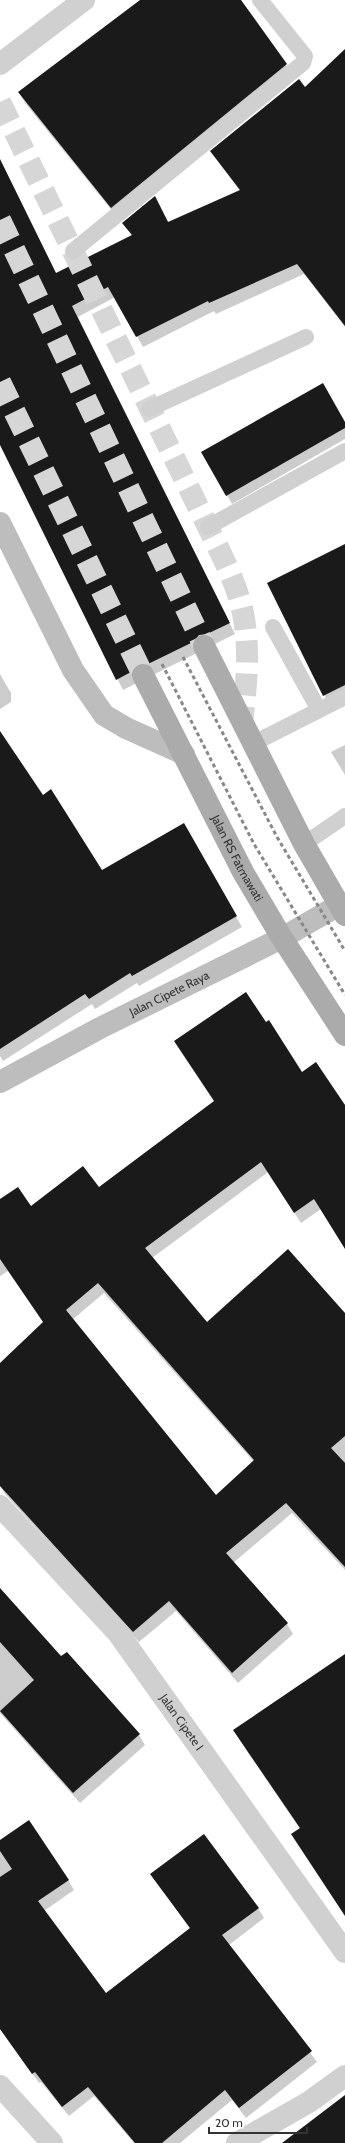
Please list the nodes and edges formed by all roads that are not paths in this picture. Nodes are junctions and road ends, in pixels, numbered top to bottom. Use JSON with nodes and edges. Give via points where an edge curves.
{"nodes":[{"id":1,"x":84,"y":0,"type":"edge"},
{"id":2,"x":260,"y":0,"type":"edge"},
{"id":3,"x":0,"y":64,"type":"edge"},
{"id":4,"x":73,"y":251,"type":"dead end"},
{"id":5,"x":306,"y":337,"type":"dead end"},
{"id":6,"x":150,"y":410,"type":"dead end"},
{"id":7,"x":345,"y":451,"type":"edge"},
{"id":8,"x":208,"y":528,"type":"dead end"},
{"id":9,"x":3,"y":535,"type":"edge"},
{"id":10,"x":273,"y":626,"type":"dead end"},
{"id":11,"x":204,"y":646,"type":"tunnel mouth"},
{"id":12,"x":143,"y":675,"type":"tunnel mouth"},
{"id":13,"x":345,"y":697,"type":"edge"},
{"id":14,"x":319,"y":710,"type":"junction"},
{"id":15,"x":252,"y":744,"type":"junction"},
{"id":16,"x":184,"y":754,"type":"junction"},
{"id":17,"x":345,"y":816,"type":"edge"},
{"id":18,"x":304,"y":844,"type":"junction"},
{"id":19,"x":342,"y":910,"type":"edge"},
{"id":20,"x":282,"y":938,"type":"junction"},
{"id":21,"x":345,"y":1035,"type":"edge"},
{"id":22,"x":2,"y":1075,"type":"edge"},
{"id":23,"x":0,"y":1506,"type":"edge"},
{"id":24,"x":345,"y":1952,"type":"edge"},
{"id":25,"x":345,"y":2076,"type":"edge"},
{"id":26,"x":0,"y":2086,"type":"edge"},
{"id":27,"x":52,"y":2143,"type":"edge"},
{"id":28,"x":237,"y":2143,"type":"edge"}],
"edges":[{"from":1,"to":3,"type":"street"},
{"from":2,"to":4,"type":"lane","via":[[305,56],[303,63]]},
{"from":5,"to":6,"type":"lane"},
{"from":7,"to":8,"type":"lane"},
{"from":9,"to":16,"type":"main road","via":[[73,670],[104,715],[126,728]]},
{"from":10,"to":14,"type":"lane"},
{"from":11,"to":15,"type":"main road"},
{"from":12,"to":16,"type":"main road","name":"Jalan RS Fatmawati"},
{"from":13,"to":14,"type":"lane"},
{"from":14,"to":15,"type":"lane"},
{"from":15,"to":18,"type":"main road"},
{"from":16,"to":20,"type":"main road","name":"Jalan RS Fatmawati","via":[[243,872]]},
{"from":17,"to":18,"type":"lane"},
{"from":18,"to":19,"type":"main road"},
{"from":19,"to":20,"type":"main road","name":"Jalan Cipete Raya"},
{"from":20,"to":21,"type":"main road","name":"Jalan RS Fatmawati"},
{"from":20,"to":22,"type":"main road","name":"Jalan Cipete Raya"},
{"from":23,"to":24,"type":"street","name":"Jalan Cipete I","via":[[118,1633]]},
{"from":25,"to":28,"type":"street","via":[[309,2102]]},
{"from":26,"to":27,"type":"street"}]}
